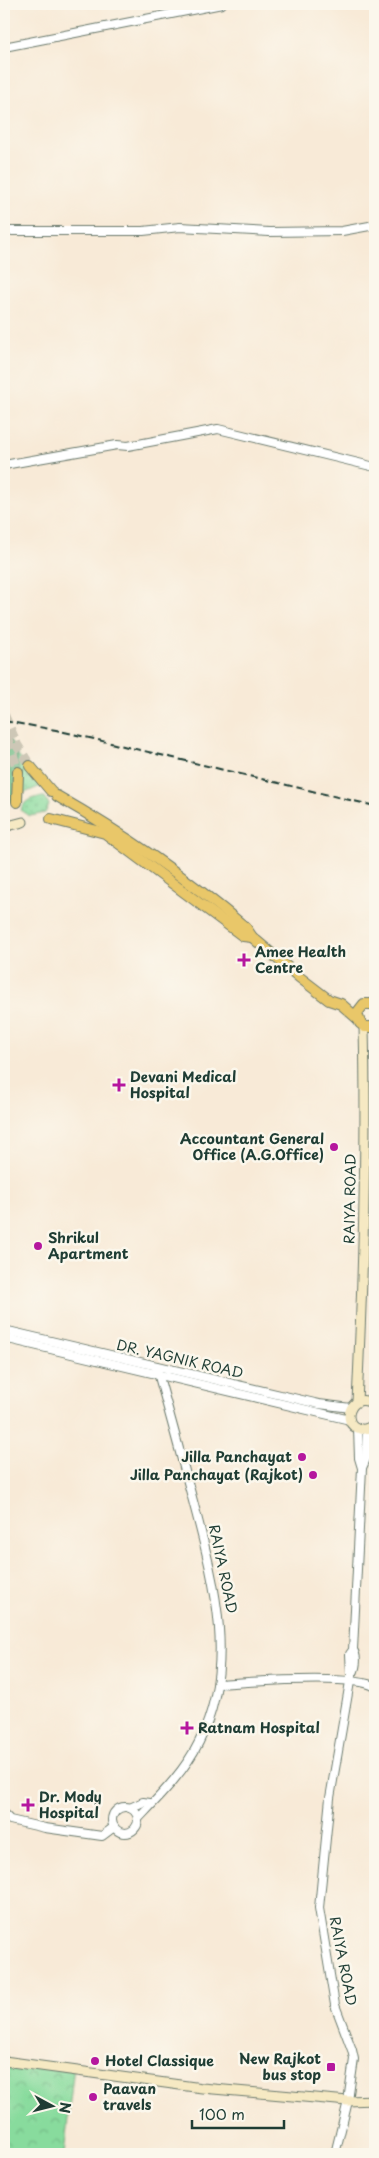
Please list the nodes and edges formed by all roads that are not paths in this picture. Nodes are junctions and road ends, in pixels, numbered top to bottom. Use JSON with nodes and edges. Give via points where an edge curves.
{"nodes":[{"id":1,"x":222,"y":4,"type":"edge"},
{"id":2,"x":4,"y":47,"type":"edge"},
{"id":3,"x":375,"y":225,"type":"edge"},
{"id":4,"x":4,"y":231,"type":"edge"},
{"id":5,"x":4,"y":465,"type":"edge"},
{"id":6,"x":375,"y":467,"type":"edge"},
{"id":7,"x":30,"y":766,"type":"tunnel mouth"},
{"id":8,"x":18,"y":772,"type":"tunnel mouth"},
{"id":9,"x":17,"y":802,"type":"dead end"},
{"id":10,"x":51,"y":819,"type":"dead end"},
{"id":11,"x":23,"y":822,"type":"dead end"},
{"id":12,"x":4,"y":827,"type":"edge"},
{"id":13,"x":252,"y":937,"type":"junction"},
{"id":14,"x":372,"y":1003,"type":"edge"},
{"id":15,"x":341,"y":1004,"type":"junction"},
{"id":16,"x":360,"y":1023,"type":"junction"},
{"id":17,"x":375,"y":1027,"type":"edge"},
{"id":18,"x":4,"y":1330,"type":"edge"},
{"id":19,"x":4,"y":1338,"type":"edge"},
{"id":20,"x":156,"y":1366,"type":"junction"},
{"id":21,"x":159,"y":1375,"type":"junction"},
{"id":22,"x":354,"y":1405,"type":"junction"},
{"id":23,"x":375,"y":1407,"type":"edge"},
{"id":24,"x":350,"y":1420,"type":"junction"},
{"id":25,"x":370,"y":1427,"type":"edge"},
{"id":26,"x":351,"y":1679,"type":"junction"},
{"id":27,"x":361,"y":1682,"type":"junction"},
{"id":28,"x":218,"y":1684,"type":"junction"},
{"id":29,"x":375,"y":1688,"type":"edge"},
{"id":30,"x":375,"y":1694,"type":"edge"},
{"id":31,"x":150,"y":1804,"type":"junction"},
{"id":32,"x":130,"y":1808,"type":"junction"},
{"id":33,"x":6,"y":1819,"type":"edge"},
{"id":34,"x":138,"y":1819,"type":"junction"},
{"id":35,"x":113,"y":1826,"type":"junction"},
{"id":36,"x":4,"y":2060,"type":"edge"},
{"id":37,"x":375,"y":2100,"type":"edge"},
{"id":38,"x":348,"y":2101,"type":"junction"},
{"id":39,"x":335,"y":2154,"type":"edge"}],
"edges":[{"from":1,"to":2,"type":"street"},
{"from":3,"to":4,"type":"street","via":[[342,231],[180,228]]},
{"from":5,"to":6,"type":"street","via":[[218,429]]},
{"from":7,"to":13,"type":"main road","via":[[54,794],[111,826],[221,907]]},
{"from":8,"to":9,"type":"main road"},
{"from":10,"to":13,"type":"main road","via":[[105,833],[243,936]]},
{"from":11,"to":12,"type":"main road"},
{"from":13,"to":15,"type":"main road","via":[[329,1000]]},
{"from":14,"to":15,"type":"main road"},
{"from":14,"to":16,"type":"main road","via":[[360,1008]]},
{"from":15,"to":16,"type":"main road"},
{"from":16,"to":17,"type":"main road"},
{"from":16,"to":22,"type":"main road","name":"RAIYA ROAD","via":[[365,1079],[362,1255]]},
{"from":18,"to":20,"type":"street","name":"DR. YAGNIK ROAD"},
{"from":19,"to":21,"type":"street"},
{"from":20,"to":21,"type":"street","name":"RAIYA ROAD"},
{"from":20,"to":22,"type":"street","name":"DR. YAGNIK ROAD","via":[[319,1404]]},
{"from":21,"to":24,"type":"street"},
{"from":21,"to":28,"type":"street","name":"RAIYA ROAD","via":[[211,1565],[220,1622]]},
{"from":22,"to":23,"type":"main road","via":[[368,1401]]},
{"from":22,"to":24,"type":"main road","name":"RAIYA ROAD"},
{"from":24,"to":25,"type":"main road"},
{"from":25,"to":26,"type":"street","name":"RAIYA ROAD","via":[[362,1468],[353,1650],[356,1653],[355,1672]]},
{"from":26,"to":27,"type":"street"},
{"from":26,"to":28,"type":"street"},
{"from":26,"to":38,"type":"street","name":"RAIYA ROAD","via":[[330,1798],[319,1908],[335,2005],[352,2050]]},
{"from":27,"to":29,"type":"street","via":[[368,1682]]},
{"from":27,"to":30,"type":"street"},
{"from":28,"to":31,"type":"street","name":"RAIYA ROAD","via":[[198,1744]]},
{"from":31,"to":32,"type":"street","via":[[143,1802]]},
{"from":31,"to":34,"type":"street","name":"RAIYA ROAD"},
{"from":32,"to":34,"type":"street"},
{"from":32,"to":35,"type":"street","via":[[118,1809],[113,1815]]},
{"from":33,"to":35,"type":"street","via":[[104,1836]]},
{"from":34,"to":35,"type":"street","via":[[136,1828],[129,1833],[120,1833]]},
{"from":36,"to":38,"type":"main road","via":[[202,2088]]},
{"from":37,"to":38,"type":"main road"},
{"from":38,"to":39,"type":"street","name":"RAIYA ROAD"}]}
